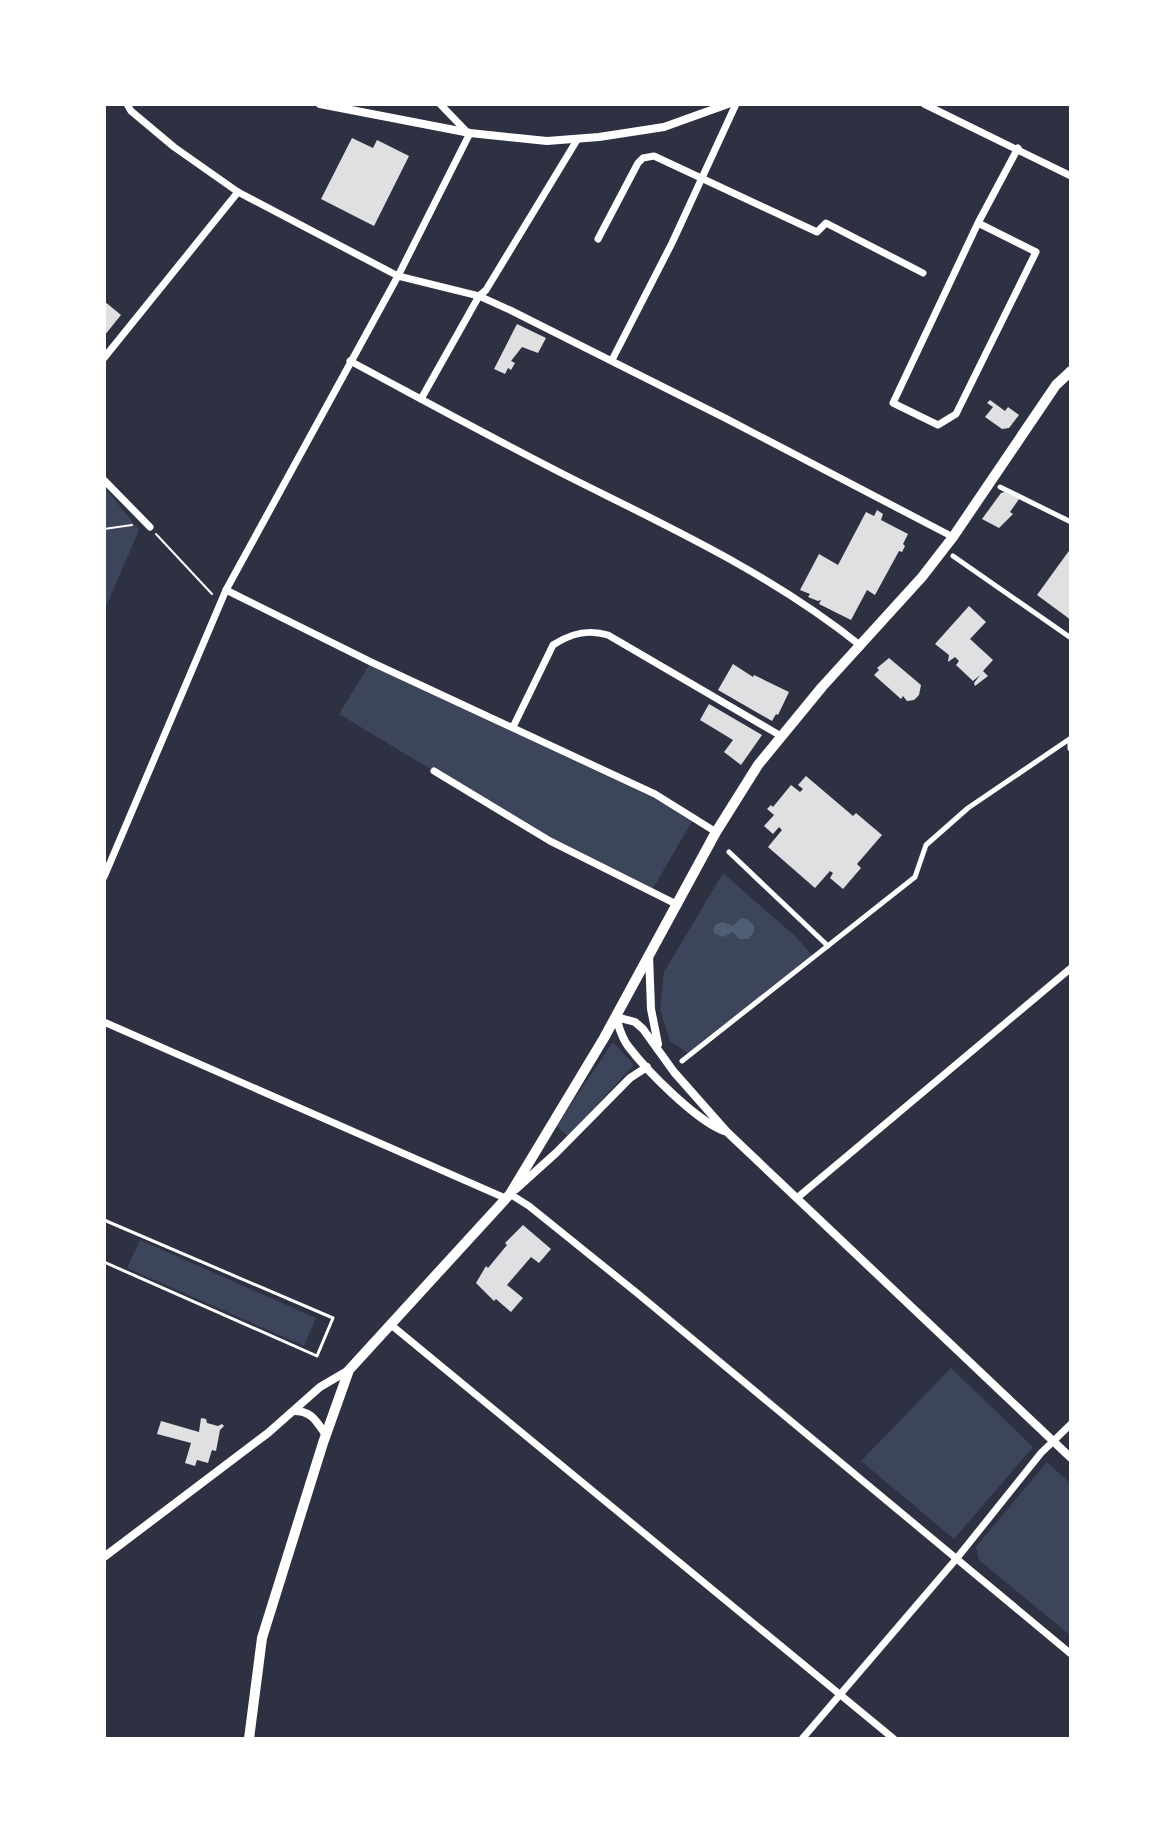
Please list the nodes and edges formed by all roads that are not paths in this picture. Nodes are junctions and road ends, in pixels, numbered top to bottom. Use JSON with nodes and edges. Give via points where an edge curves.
{"nodes":[{"id":1,"x":127,"y":104,"type":"edge"},
{"id":2,"x":320,"y":104,"type":"edge"},
{"id":3,"x":440,"y":104,"type":"edge"},
{"id":4,"x":728,"y":104,"type":"edge"},
{"id":5,"x":736,"y":104,"type":"edge"},
{"id":6,"x":924,"y":104,"type":"edge"},
{"id":7,"x":468,"y":132,"type":"junction"},
{"id":8,"x":577,"y":140,"type":"junction"},
{"id":9,"x":1018,"y":148,"type":"junction"},
{"id":10,"x":1071,"y":176,"type":"edge"},
{"id":11,"x":702,"y":177,"type":"junction"},
{"id":12,"x":238,"y":192,"type":"junction"},
{"id":13,"x":978,"y":223,"type":"junction"},
{"id":14,"x":598,"y":239,"type":"dead end"},
{"id":15,"x":923,"y":273,"type":"dead end"},
{"id":16,"x":398,"y":276,"type":"junction"},
{"id":17,"x":479,"y":296,"type":"junction"},
{"id":18,"x":104,"y":358,"type":"edge"},
{"id":19,"x":612,"y":360,"type":"junction"},
{"id":20,"x":350,"y":361,"type":"junction"},
{"id":21,"x":1071,"y":371,"type":"edge"},
{"id":22,"x":421,"y":399,"type":"junction"},
{"id":23,"x":104,"y":480,"type":"edge"},
{"id":24,"x":1000,"y":487,"type":"dead end"},
{"id":25,"x":1071,"y":522,"type":"edge"},
{"id":26,"x":147,"y":524,"type":"road end"},
{"id":27,"x":953,"y":537,"type":"junction"},
{"id":28,"x":953,"y":556,"type":"dead end"},
{"id":29,"x":226,"y":590,"type":"junction"},
{"id":30,"x":1071,"y":638,"type":"edge"},
{"id":31,"x":861,"y":646,"type":"junction"},
{"id":32,"x":513,"y":727,"type":"junction"},
{"id":33,"x":781,"y":736,"type":"junction"},
{"id":34,"x":1071,"y":740,"type":"edge"},
{"id":35,"x":1071,"y":748,"type":"edge"},
{"id":36,"x":434,"y":771,"type":"dead end"},
{"id":37,"x":716,"y":832,"type":"junction"},
{"id":38,"x":729,"y":852,"type":"dead end"},
{"id":39,"x":104,"y":877,"type":"edge"},
{"id":40,"x":678,"y":905,"type":"junction"},
{"id":41,"x":828,"y":946,"type":"junction"},
{"id":42,"x":649,"y":955,"type":"junction"},
{"id":43,"x":1071,"y":968,"type":"edge"},
{"id":44,"x":616,"y":1017,"type":"junction"},
{"id":45,"x":104,"y":1022,"type":"edge"},
{"id":46,"x":659,"y":1049,"type":"junction"},
{"id":47,"x":682,"y":1061,"type":"dead end"},
{"id":48,"x":647,"y":1067,"type":"junction"},
{"id":49,"x":727,"y":1132,"type":"junction"},
{"id":50,"x":507,"y":1196,"type":"junction"},
{"id":51,"x":797,"y":1198,"type":"junction"},
{"id":52,"x":104,"y":1220,"type":"edge"},
{"id":53,"x":104,"y":1262,"type":"edge"},
{"id":54,"x":390,"y":1324,"type":"junction"},
{"id":55,"x":349,"y":1370,"type":"junction"},
{"id":56,"x":293,"y":1411,"type":"junction"},
{"id":57,"x":1071,"y":1424,"type":"edge"},
{"id":58,"x":326,"y":1435,"type":"junction"},
{"id":59,"x":1054,"y":1441,"type":"junction"},
{"id":60,"x":1071,"y":1458,"type":"edge"},
{"id":61,"x":104,"y":1557,"type":"edge"},
{"id":62,"x":957,"y":1558,"type":"junction"},
{"id":63,"x":1071,"y":1654,"type":"edge"},
{"id":64,"x":840,"y":1693,"type":"junction"},
{"id":65,"x":249,"y":1739,"type":"edge"},
{"id":66,"x":802,"y":1739,"type":"edge"},
{"id":67,"x":894,"y":1739,"type":"edge"}],
"edges":[{"from":1,"to":12,"type":"street","via":[[174,147]]},
{"from":2,"to":7,"type":"street"},
{"from":3,"to":7,"type":"street"},
{"from":4,"to":8,"type":"street","via":[[664,127]]},
{"from":5,"to":11,"type":"street"},
{"from":6,"to":9,"type":"street"},
{"from":7,"to":8,"type":"street"},
{"from":7,"to":16,"type":"street"},
{"from":8,"to":17,"type":"street"},
{"from":9,"to":10,"type":"street"},
{"from":9,"to":13,"type":"street"},
{"from":11,"to":14,"type":"street","via":[[659,157],[643,158]]},
{"from":11,"to":15,"type":"street","via":[[817,232],[826,223]]},
{"from":11,"to":19,"type":"street"},
{"from":12,"to":16,"type":"street"},
{"from":12,"to":18,"type":"street"},
{"from":13,"to":13,"type":"street","via":[[893,403],[938,425],[956,414],[1036,252]]},
{"from":16,"to":17,"type":"street"},
{"from":16,"to":20,"type":"street"},
{"from":17,"to":19,"type":"street"},
{"from":17,"to":22,"type":"street"},
{"from":19,"to":27,"type":"street"},
{"from":20,"to":22,"type":"street"},
{"from":20,"to":29,"type":"street"},
{"from":21,"to":27,"type":"main road","via":[[1056,385]]},
{"from":22,"to":31,"type":"street","via":[[777,585]]},
{"from":23,"to":26,"type":"street"},
{"from":24,"to":25,"type":"street"},
{"from":27,"to":31,"type":"main road"},
{"from":28,"to":30,"type":"street"},
{"from":29,"to":32,"type":"street"},
{"from":29,"to":39,"type":"street"},
{"from":31,"to":33,"type":"main road"},
{"from":32,"to":33,"type":"street","via":[[553,645],[594,631]]},
{"from":32,"to":37,"type":"street","via":[[655,794]]},
{"from":33,"to":37,"type":"main road"},
{"from":34,"to":35,"type":"street"},
{"from":34,"to":41,"type":"street","via":[[968,808],[926,845],[915,877]]},
{"from":36,"to":40,"type":"street","via":[[550,841]]},
{"from":37,"to":40,"type":"main road"},
{"from":38,"to":41,"type":"street"},
{"from":40,"to":42,"type":"main road"},
{"from":41,"to":47,"type":"street"},
{"from":42,"to":44,"type":"main road"},
{"from":42,"to":46,"type":"street"},
{"from":43,"to":51,"type":"street"},
{"from":44,"to":46,"type":"street","via":[[640,1026]]},
{"from":44,"to":48,"type":"street","via":[[627,1044]]},
{"from":44,"to":50,"type":"main road"},
{"from":45,"to":50,"type":"street"},
{"from":46,"to":49,"type":"street"},
{"from":48,"to":49,"type":"street","via":[[705,1121]]},
{"from":48,"to":50,"type":"street"},
{"from":49,"to":51,"type":"street"},
{"from":50,"to":54,"type":"main road"},
{"from":50,"to":62,"type":"street","via":[[529,1206]]},
{"from":51,"to":59,"type":"street"},
{"from":52,"to":53,"type":"lane","via":[[333,1318],[317,1356]]},
{"from":54,"to":55,"type":"main road"},
{"from":54,"to":64,"type":"street"},
{"from":55,"to":56,"type":"street"},
{"from":55,"to":58,"type":"main road"},
{"from":56,"to":58,"type":"street","via":[[317,1418]]},
{"from":56,"to":61,"type":"street"},
{"from":57,"to":59,"type":"street"},
{"from":58,"to":65,"type":"main road","via":[[262,1638]]},
{"from":59,"to":60,"type":"street"},
{"from":59,"to":62,"type":"street"},
{"from":62,"to":63,"type":"street"},
{"from":62,"to":64,"type":"street"},
{"from":64,"to":66,"type":"street"},
{"from":64,"to":67,"type":"street"}]}
